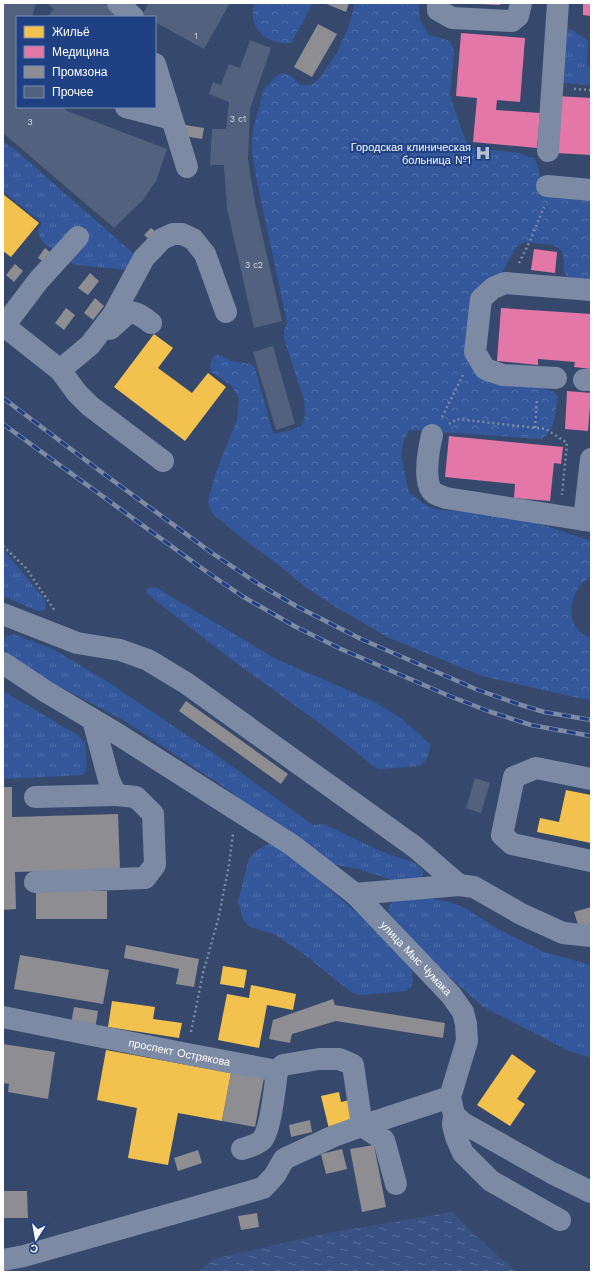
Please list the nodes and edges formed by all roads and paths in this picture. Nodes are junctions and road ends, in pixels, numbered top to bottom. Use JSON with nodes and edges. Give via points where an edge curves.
{"nodes":[{"id":1,"x":118,"y":3,"type":"edge"},
{"id":2,"x":438,"y":3,"type":"edge"},
{"id":3,"x":521,"y":3,"type":"edge"},
{"id":4,"x":558,"y":3,"type":"edge"},
{"id":5,"x":132,"y":16,"type":"edge"},
{"id":6,"x":156,"y":67,"type":"edge"},
{"id":7,"x":130,"y":108,"type":"edge"},
{"id":8,"x":172,"y":119,"type":"junction"},
{"id":9,"x":548,"y":151,"type":"dead end"},
{"id":10,"x":187,"y":167,"type":"dead end"},
{"id":11,"x":547,"y":186,"type":"joint"},
{"id":12,"x":591,"y":190,"type":"edge"},
{"id":13,"x":591,"y":235,"type":"edge"},
{"id":14,"x":78,"y":237,"type":"dead end"},
{"id":15,"x":591,"y":241,"type":"edge"},
{"id":16,"x":505,"y":283,"type":"junction"},
{"id":17,"x":591,"y":290,"type":"edge"},
{"id":18,"x":226,"y":312,"type":"dead end"},
{"id":19,"x":151,"y":323,"type":"dead end"},
{"id":20,"x":3,"y":326,"type":"edge"},
{"id":21,"x":97,"y":337,"type":"junction"},
{"id":22,"x":60,"y":370,"type":"junction"},
{"id":23,"x":547,"y":378,"type":"joint"},
{"id":24,"x":456,"y":390,"type":"dead end"},
{"id":25,"x":535,"y":428,"type":"junction"},
{"id":26,"x":432,"y":435,"type":"junction"},
{"id":27,"x":591,"y":459,"type":"edge"},
{"id":28,"x":163,"y":462,"type":"dead end"},
{"id":29,"x":560,"y":515,"type":"junction"},
{"id":30,"x":588,"y":520,"type":"edge"},
{"id":31,"x":3,"y":546,"type":"edge"},
{"id":32,"x":56,"y":612,"type":"dead end"},
{"id":33,"x":3,"y":614,"type":"edge"},
{"id":34,"x":3,"y":663,"type":"edge"},
{"id":35,"x":93,"y":720,"type":"junction"},
{"id":36,"x":591,"y":779,"type":"edge"},
{"id":37,"x":116,"y":795,"type":"junction"},
{"id":38,"x":35,"y":797,"type":"dead end"},
{"id":39,"x":228,"y":804,"type":"junction"},
{"id":40,"x":591,"y":861,"type":"edge"},
{"id":41,"x":35,"y":882,"type":"dead end"},
{"id":42,"x":459,"y":885,"type":"junction"},
{"id":43,"x":355,"y":894,"type":"junction"},
{"id":44,"x":591,"y":936,"type":"edge"},
{"id":45,"x":3,"y":1017,"type":"edge"},
{"id":46,"x":187,"y":1054,"type":"junction"},
{"id":47,"x":277,"y":1071,"type":"junction"},
{"id":48,"x":452,"y":1106,"type":"junction"},
{"id":49,"x":362,"y":1126,"type":"junction"},
{"id":50,"x":242,"y":1149,"type":"dead end"},
{"id":51,"x":396,"y":1184,"type":"dead end"},
{"id":52,"x":591,"y":1192,"type":"edge"},
{"id":53,"x":560,"y":1220,"type":"dead end"},
{"id":54,"x":3,"y":1260,"type":"edge"}],
"edges":[{"from":1,"to":5,"type":"street"},
{"from":2,"to":3,"type":"street","via":[[438,10],[452,18],[512,21],[518,16]]},
{"from":4,"to":9,"type":"street"},
{"from":6,"to":8,"type":"street"},
{"from":7,"to":8,"type":"street"},
{"from":8,"to":10,"type":"street"},
{"from":11,"to":12,"type":"street"},
{"from":11,"to":16,"type":"path","via":[[544,209],[518,264]]},
{"from":13,"to":15,"type":"path"},
{"from":14,"to":20,"type":"street","via":[[38,281]]},
{"from":16,"to":17,"type":"street"},
{"from":16,"to":23,"type":"street","via":[[493,288],[481,299],[475,352],[485,369],[503,375]]},
{"from":18,"to":21,"type":"street","via":[[205,254],[193,239],[182,234],[172,234],[162,239],[144,258],[113,315]]},
{"from":19,"to":21,"type":"street","via":[[134,312],[129,312],[111,329]]},
{"from":20,"to":22,"type":"street"},
{"from":21,"to":22,"type":"street"},
{"from":22,"to":28,"type":"street","via":[[90,406]]},
{"from":23,"to":25,"type":"path"},
{"from":24,"to":26,"type":"path"},
{"from":25,"to":26,"type":"path","via":[[456,419]]},
{"from":25,"to":29,"type":"path","via":[[546,429],[567,443]]},
{"from":26,"to":29,"type":"street","via":[[427,475],[428,485],[433,493],[446,498]]},
{"from":27,"to":30,"type":"street"},
{"from":29,"to":30,"type":"street"},
{"from":31,"to":32,"type":"path","via":[[26,568]]},
{"from":33,"to":42,"type":"street","via":[[77,643],[120,650],[148,660],[186,682],[415,847]]},
{"from":34,"to":35,"type":"street","name":"улица Мыс Чумака"},
{"from":35,"to":37,"type":"street"},
{"from":35,"to":39,"type":"street","name":"улица Мыс Чумака"},
{"from":36,"to":40,"type":"street","via":[[536,768],[514,777],[502,834],[512,844]]},
{"from":37,"to":38,"type":"street"},
{"from":37,"to":41,"type":"street","via":[[136,797],[153,814],[155,866],[145,878]]},
{"from":39,"to":43,"type":"street","name":"улица Мыс Чумака","via":[[292,845]]},
{"from":39,"to":46,"type":"path","via":[[234,836],[218,920],[203,973]]},
{"from":42,"to":43,"type":"street"},
{"from":42,"to":44,"type":"street","via":[[474,887],[521,914],[563,933]]},
{"from":43,"to":48,"type":"street","name":"улица Мыс Чумака","via":[[416,957],[464,1012],[467,1041]]},
{"from":45,"to":46,"type":"street","name":"проспект Острякова"},
{"from":46,"to":47,"type":"street","name":"проспект Острякова"},
{"from":47,"to":49,"type":"street","via":[[283,1066],[319,1059],[349,1062],[353,1065]]},
{"from":47,"to":50,"type":"street","via":[[268,1127],[264,1136],[260,1142]]},
{"from":48,"to":49,"type":"street"},
{"from":48,"to":52,"type":"street","via":[[463,1123]]},
{"from":48,"to":53,"type":"street","via":[[453,1125],[463,1153],[491,1181]]},
{"from":49,"to":51,"type":"street","via":[[384,1140]]},
{"from":49,"to":54,"type":"street","via":[[284,1159],[275,1175],[262,1188]]}]}
